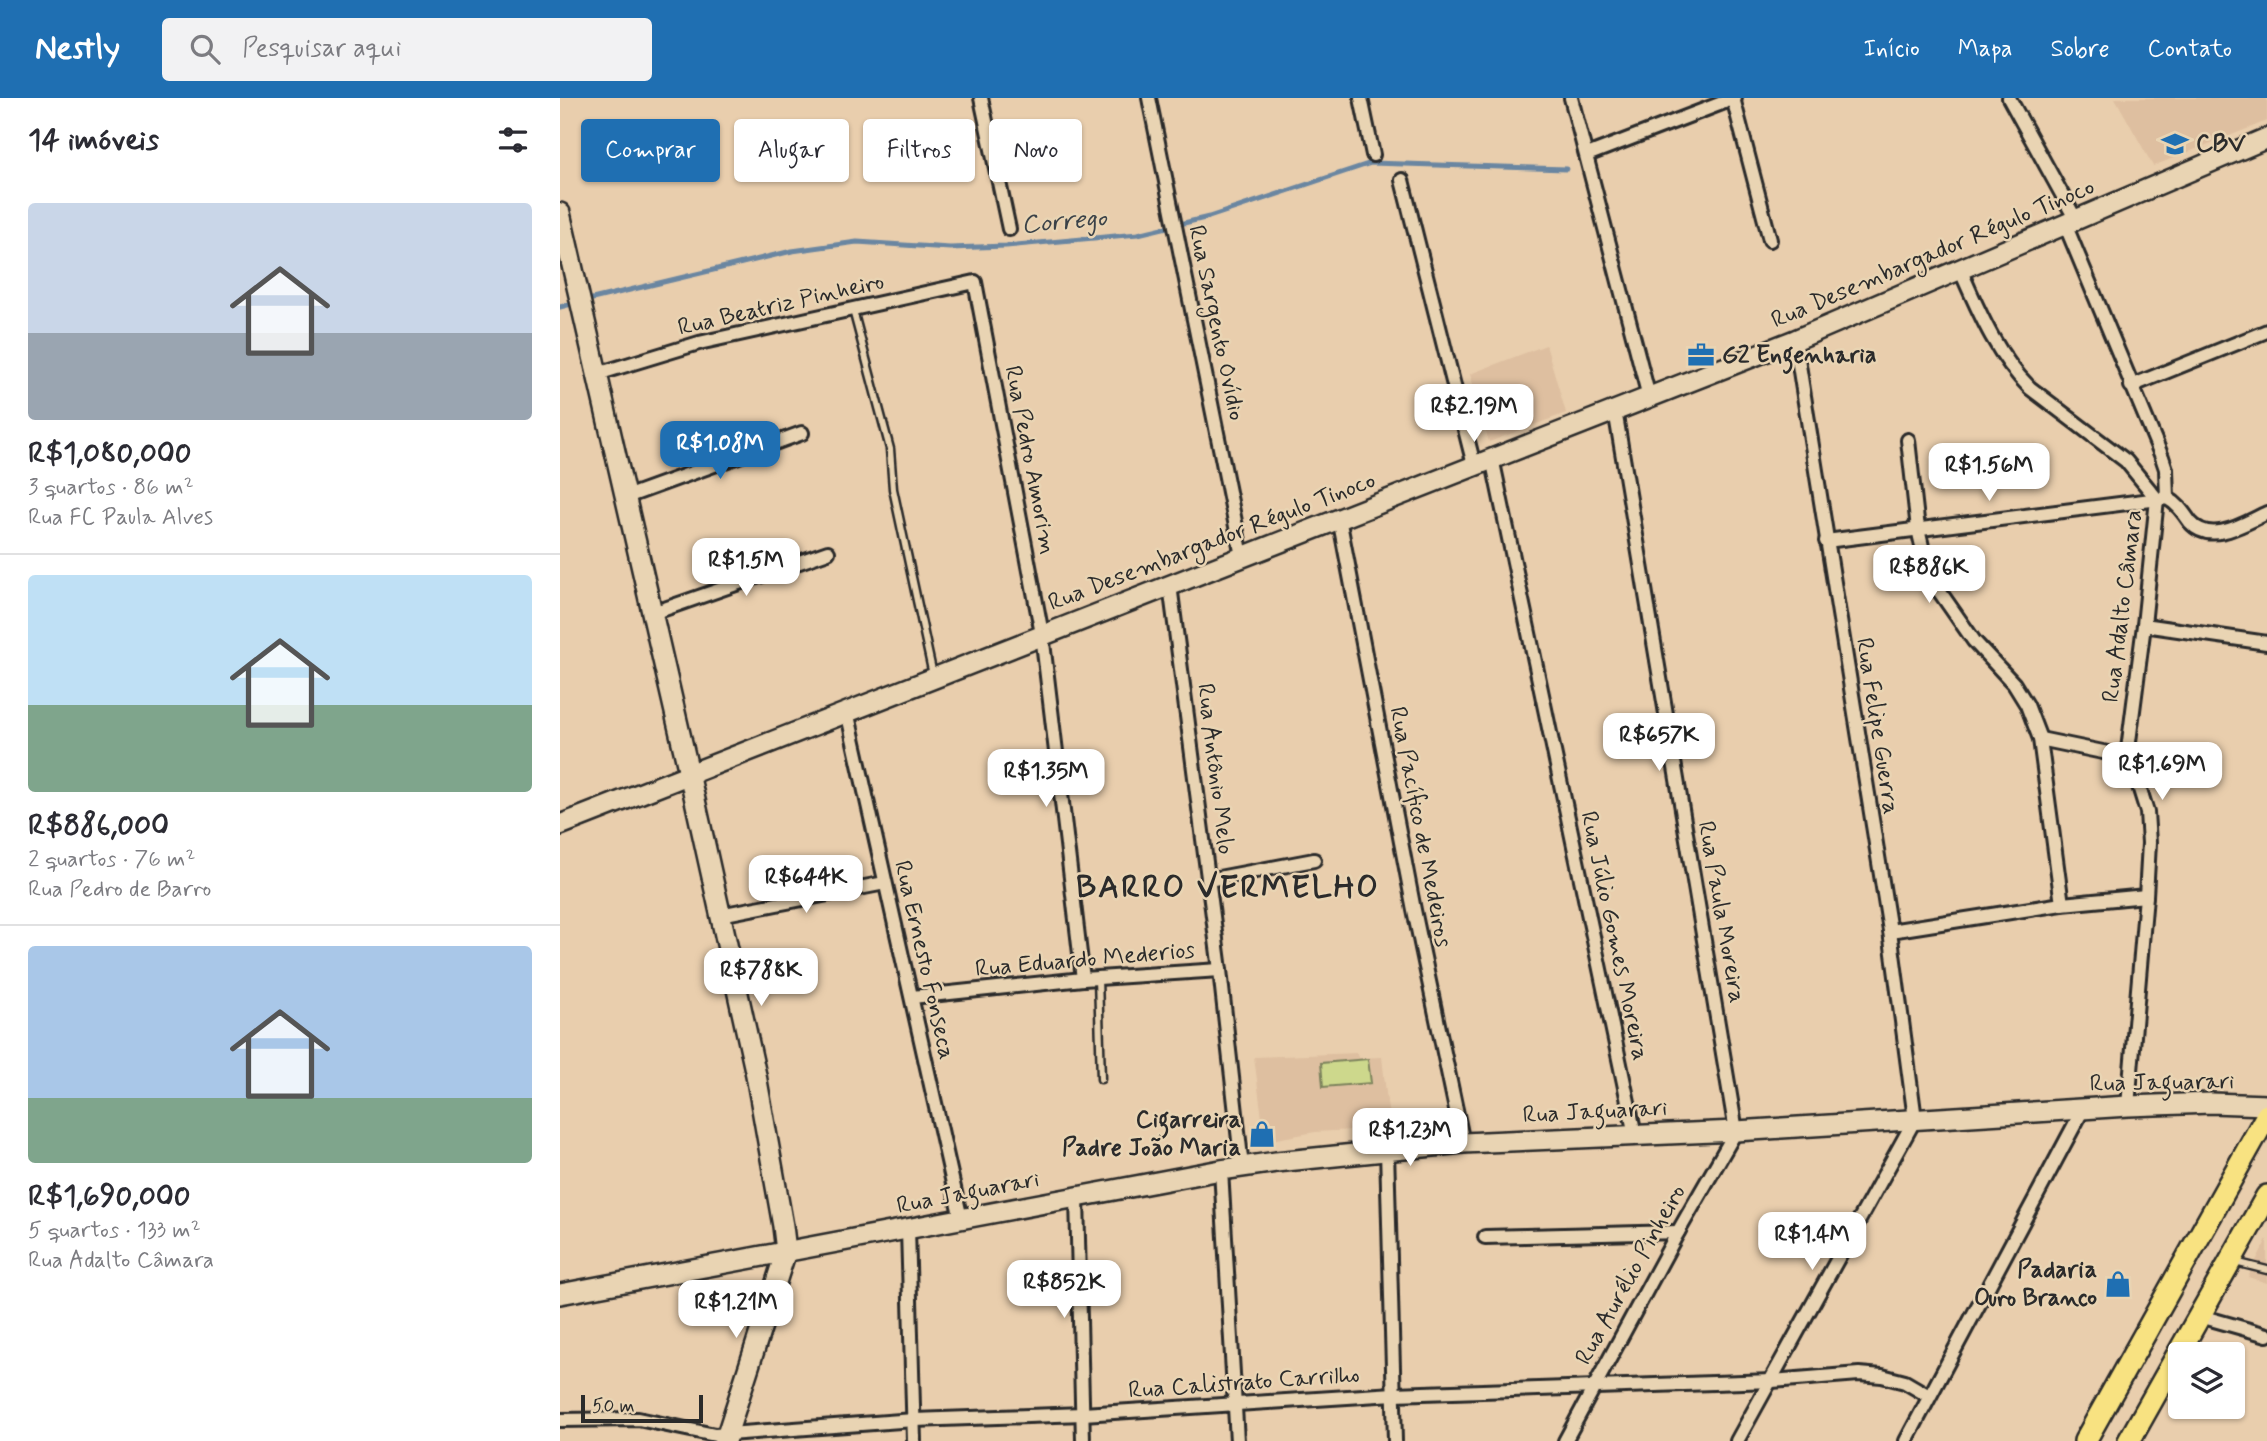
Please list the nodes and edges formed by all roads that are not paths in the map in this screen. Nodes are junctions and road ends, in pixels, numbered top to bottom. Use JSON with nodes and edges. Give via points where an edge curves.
{"nodes":[{"id":1,"x":981,"y":98,"type":"edge"},
{"id":2,"x":1149,"y":98,"type":"edge"},
{"id":3,"x":1361,"y":98,"type":"edge"},
{"id":4,"x":1571,"y":98,"type":"edge"},
{"id":5,"x":1734,"y":98,"type":"edge"},
{"id":6,"x":2009,"y":98,"type":"edge"},
{"id":7,"x":2267,"y":138,"type":"edge"},
{"id":8,"x":1373,"y":155,"type":"dead end"},
{"id":9,"x":1587,"y":155,"type":"junction"},
{"id":10,"x":1402,"y":180,"type":"dead end"},
{"id":11,"x":560,"y":213,"type":"edge"},
{"id":12,"x":2070,"y":222,"type":"junction"},
{"id":13,"x":1009,"y":229,"type":"dead end"},
{"id":14,"x":1770,"y":240,"type":"dead end"},
{"id":15,"x":1959,"y":269,"type":"junction"},
{"id":16,"x":975,"y":282,"type":"joint"},
{"id":17,"x":853,"y":310,"type":"junction"},
{"id":18,"x":2267,"y":331,"type":"edge"},
{"id":19,"x":1795,"y":340,"type":"junction"},
{"id":20,"x":597,"y":374,"type":"junction"},
{"id":21,"x":2131,"y":386,"type":"junction"},
{"id":22,"x":1649,"y":397,"type":"junction"},
{"id":23,"x":1615,"y":410,"type":"junction"},
{"id":24,"x":802,"y":433,"type":"dead end"},
{"id":25,"x":1908,"y":440,"type":"dead end"},
{"id":26,"x":1483,"y":462,"type":"junction"},
{"id":27,"x":626,"y":497,"type":"junction"},
{"id":28,"x":2162,"y":499,"type":"junction"},
{"id":29,"x":2267,"y":513,"type":"edge"},
{"id":30,"x":1339,"y":518,"type":"junction"},
{"id":31,"x":1919,"y":529,"type":"junction"},
{"id":32,"x":1826,"y":541,"type":"junction"},
{"id":33,"x":828,"y":552,"type":"dead end"},
{"id":34,"x":1242,"y":556,"type":"junction"},
{"id":35,"x":1170,"y":584,"type":"junction"},
{"id":36,"x":653,"y":613,"type":"junction"},
{"id":37,"x":2144,"y":625,"type":"junction"},
{"id":38,"x":1042,"y":634,"type":"junction"},
{"id":39,"x":2267,"y":643,"type":"edge"},
{"id":40,"x":934,"y":677,"type":"junction"},
{"id":41,"x":847,"y":711,"type":"junction"},
{"id":42,"x":2040,"y":739,"type":"junction"},
{"id":43,"x":2127,"y":757,"type":"junction"},
{"id":44,"x":690,"y":773,"type":"junction"},
{"id":45,"x":560,"y":825,"type":"edge"},
{"id":46,"x":1314,"y":860,"type":"dead end"},
{"id":47,"x":1208,"y":880,"type":"junction"},
{"id":48,"x":885,"y":883,"type":"junction"},
{"id":49,"x":2146,"y":896,"type":"junction"},
{"id":50,"x":2062,"y":904,"type":"junction"},
{"id":51,"x":720,"y":915,"type":"junction"},
{"id":52,"x":1890,"y":931,"type":"junction"},
{"id":53,"x":1220,"y":970,"type":"junction"},
{"id":54,"x":1098,"y":978,"type":"junction"},
{"id":55,"x":1083,"y":979,"type":"junction"},
{"id":56,"x":912,"y":997,"type":"junction"},
{"id":57,"x":1101,"y":1079,"type":"dead end"},
{"id":58,"x":2267,"y":1105,"type":"edge"},
{"id":59,"x":2128,"y":1106,"type":"junction"},
{"id":60,"x":2083,"y":1109,"type":"junction"},
{"id":61,"x":2267,"y":1115,"type":"edge"},
{"id":62,"x":1915,"y":1119,"type":"junction"},
{"id":63,"x":1736,"y":1131,"type":"junction"},
{"id":64,"x":1634,"y":1135,"type":"junction"},
{"id":65,"x":1464,"y":1143,"type":"junction"},
{"id":66,"x":1387,"y":1150,"type":"junction"},
{"id":67,"x":1242,"y":1167,"type":"junction"},
{"id":68,"x":1221,"y":1170,"type":"junction"},
{"id":69,"x":2267,"y":1196,"type":"edge"},
{"id":70,"x":1077,"y":1198,"type":"junction"},
{"id":71,"x":961,"y":1219,"type":"junction"},
{"id":72,"x":908,"y":1229,"type":"junction"},
{"id":73,"x":1678,"y":1232,"type":"junction"},
{"id":74,"x":1485,"y":1237,"type":"dead end"},
{"id":75,"x":786,"y":1251,"type":"junction"},
{"id":76,"x":2231,"y":1261,"type":"junction"},
{"id":77,"x":2267,"y":1270,"type":"edge"},
{"id":78,"x":560,"y":1294,"type":"edge"},
{"id":79,"x":2200,"y":1316,"type":"junction"},
{"id":80,"x":2267,"y":1335,"type":"edge"},
{"id":81,"x":2124,"y":1371,"type":"junction"},
{"id":82,"x":1772,"y":1381,"type":"junction"},
{"id":83,"x":1594,"y":1387,"type":"junction"},
{"id":84,"x":2159,"y":1389,"type":"junction"},
{"id":85,"x":1394,"y":1394,"type":"junction"},
{"id":86,"x":1929,"y":1396,"type":"junction"},
{"id":87,"x":1234,"y":1405,"type":"junction"},
{"id":88,"x":2105,"y":1405,"type":"junction"},
{"id":89,"x":1083,"y":1414,"type":"junction"},
{"id":90,"x":560,"y":1420,"type":"edge"},
{"id":91,"x":914,"y":1420,"type":"junction"},
{"id":92,"x":2134,"y":1432,"type":"edge"},
{"id":93,"x":726,"y":1437,"type":"edge"},
{"id":94,"x":914,"y":1441,"type":"edge"},
{"id":95,"x":1083,"y":1441,"type":"edge"},
{"id":96,"x":1237,"y":1441,"type":"edge"},
{"id":97,"x":1395,"y":1441,"type":"edge"},
{"id":98,"x":1565,"y":1441,"type":"edge"},
{"id":99,"x":1737,"y":1441,"type":"edge"},
{"id":100,"x":1906,"y":1441,"type":"edge"},
{"id":101,"x":2085,"y":1441,"type":"edge"}],
"edges":[{"from":1,"to":13,"type":"street"},
{"from":2,"to":34,"type":"street","name":"Rua Sargento Ovídio"},
{"from":3,"to":8,"type":"street"},
{"from":4,"to":9,"type":"street"},
{"from":5,"to":9,"type":"street"},
{"from":5,"to":14,"type":"street"},
{"from":6,"to":12,"type":"street"},
{"from":7,"to":12,"type":"street","name":"Rua Desembargador Régulo Tinoco"},
{"from":9,"to":22,"type":"street"},
{"from":10,"to":26,"type":"street","name":"Rua Júlio Gomes Moreira"},
{"from":11,"to":20,"type":"street"},
{"from":12,"to":15,"type":"street","name":"Rua Desembargador Régulo Tinoco"},
{"from":12,"to":21,"type":"street"},
{"from":15,"to":19,"type":"street","name":"Rua Desembargador Régulo Tinoco"},
{"from":15,"to":28,"type":"street","name":"Rua Adalto Câmara","via":[[1993,340],[2016,374],[2126,461]]},
{"from":16,"to":17,"type":"street","name":"Rua Beatriz Pinheiro"},
{"from":16,"to":38,"type":"street","name":"Rua Pedro Amorim"},
{"from":17,"to":20,"type":"street","name":"Rua Beatriz Pinheiro","via":[[699,343]]},
{"from":17,"to":40,"type":"lane","via":[[890,449],[893,489]]},
{"from":18,"to":21,"type":"street"},
{"from":19,"to":22,"type":"street","name":"Rua Desembargador Régulo Tinoco"},
{"from":19,"to":32,"type":"street","name":"Rua Felipe Guerra"},
{"from":20,"to":27,"type":"street"},
{"from":21,"to":28,"type":"street","via":[[2166,469]]},
{"from":22,"to":23,"type":"street","name":"Rua Desembargador Régulo Tinoco"},
{"from":23,"to":26,"type":"street","name":"Rua Desembargador Régulo Tinoco"},
{"from":23,"to":63,"type":"street","name":"Rua Paula Moreira"},
{"from":24,"to":27,"type":"street"},
{"from":25,"to":31,"type":"street"},
{"from":26,"to":30,"type":"street","name":"Rua Desembargador Régulo Tinoco"},
{"from":26,"to":64,"type":"street","name":"Rua Júlio Gomes Moreira"},
{"from":27,"to":36,"type":"street"},
{"from":28,"to":29,"type":"street","via":[[2179,506],[2205,532],[2223,532]]},
{"from":28,"to":31,"type":"street"},
{"from":28,"to":37,"type":"street","name":"Rua Adalto Câmara"},
{"from":30,"to":34,"type":"street","name":"Rua Desembargador Régulo Tinoco"},
{"from":30,"to":65,"type":"street","name":"Rua Pacífico de Medeiros"},
{"from":31,"to":32,"type":"street"},
{"from":31,"to":42,"type":"street","via":[[1935,584],[1974,640],[2014,684]]},
{"from":32,"to":52,"type":"street","name":"Rua Felipe Guerra"},
{"from":33,"to":36,"type":"street"},
{"from":34,"to":35,"type":"street","name":"Rua Desembargador Régulo Tinoco"},
{"from":35,"to":38,"type":"street","name":"Rua Desembargador Régulo Tinoco"},
{"from":35,"to":47,"type":"street","name":"Rua Antônio Melo"},
{"from":36,"to":44,"type":"street"},
{"from":37,"to":39,"type":"street"},
{"from":37,"to":43,"type":"street","name":"Rua Adalto Câmara"},
{"from":38,"to":40,"type":"street","name":"Rua Desembargador Régulo Tinoco"},
{"from":38,"to":55,"type":"street","name":"Rua Pedro Amorim"},
{"from":40,"to":41,"type":"street","name":"Rua Desembargador Régulo Tinoco"},
{"from":41,"to":44,"type":"street","name":"Rua Desembargador Régulo Tinoco"},
{"from":41,"to":48,"type":"street","name":"Rua Ernesto Fonseca"},
{"from":42,"to":43,"type":"street"},
{"from":42,"to":50,"type":"street"},
{"from":43,"to":49,"type":"street","name":"Rua Adalto Câmara","via":[[2147,812]]},
{"from":44,"to":45,"type":"street","name":"Rua Desembargador Régulo Tinoco"},
{"from":44,"to":51,"type":"street"},
{"from":46,"to":47,"type":"street"},
{"from":47,"to":53,"type":"street","name":"Rua Antônio Melo"},
{"from":48,"to":51,"type":"street"},
{"from":48,"to":56,"type":"street","name":"Rua Ernesto Fonseca"},
{"from":49,"to":50,"type":"street"},
{"from":49,"to":59,"type":"street","name":"Rua Adalto Câmara"},
{"from":50,"to":52,"type":"street"},
{"from":51,"to":75,"type":"street","via":[[756,1075]]},
{"from":52,"to":62,"type":"street","name":"Rua Felipe Guerra"},
{"from":53,"to":54,"type":"street","name":"Rua Eduardo Mederios"},
{"from":53,"to":67,"type":"street","name":"Rua Antônio Melo"},
{"from":54,"to":55,"type":"street","name":"Rua Eduardo Mederios"},
{"from":54,"to":57,"type":"lane"},
{"from":55,"to":56,"type":"street","name":"Rua Eduardo Mederios"},
{"from":56,"to":71,"type":"street","name":"Rua Ernesto Fonseca"},
{"from":58,"to":59,"type":"street","name":"Rua Jaguarari"},
{"from":59,"to":60,"type":"street","name":"Rua Jaguarari"},
{"from":60,"to":62,"type":"street","name":"Rua Jaguarari"},
{"from":60,"to":86,"type":"street"},
{"from":61,"to":81,"type":"main road"},
{"from":62,"to":63,"type":"street","name":"Rua Jaguarari"},
{"from":62,"to":82,"type":"street"},
{"from":63,"to":64,"type":"street","name":"Rua Jaguarari"},
{"from":63,"to":73,"type":"street","name":"Rua Aurélio Pinheiro"},
{"from":64,"to":65,"type":"street","name":"Rua Jaguarari"},
{"from":65,"to":66,"type":"street","name":"Rua Jaguarari"},
{"from":66,"to":67,"type":"street","name":"Rua Jaguarari"},
{"from":66,"to":85,"type":"street"},
{"from":67,"to":68,"type":"street","name":"Rua Jaguarari"},
{"from":68,"to":70,"type":"street","name":"Rua Jaguarari"},
{"from":68,"to":87,"type":"street"},
{"from":69,"to":76,"type":"main road"},
{"from":70,"to":71,"type":"street","name":"Rua Jaguarari"},
{"from":70,"to":89,"type":"street"},
{"from":71,"to":72,"type":"street","name":"Rua Jaguarari"},
{"from":72,"to":75,"type":"street","name":"Rua Jaguarari"},
{"from":72,"to":91,"type":"street"},
{"from":73,"to":74,"type":"street"},
{"from":73,"to":83,"type":"street","name":"Rua Aurélio Pinheiro"},
{"from":75,"to":78,"type":"street","name":"Rua Jaguarari"},
{"from":75,"to":93,"type":"street"},
{"from":76,"to":77,"type":"lane"},
{"from":76,"to":79,"type":"main road"},
{"from":79,"to":80,"type":"street"},
{"from":79,"to":84,"type":"main road"},
{"from":81,"to":84,"type":"main road"},
{"from":81,"to":88,"type":"main road"},
{"from":82,"to":83,"type":"street","name":"Rua Calistrato Carrilho"},
{"from":82,"to":86,"type":"street","name":"Rua Calistrato Carrilho","via":[[1882,1376]]},
{"from":82,"to":99,"type":"street"},
{"from":83,"to":85,"type":"street","name":"Rua Calistrato Carrilho"},
{"from":83,"to":98,"type":"street","name":"Rua Aurélio Pinheiro"},
{"from":84,"to":92,"type":"main road"},
{"from":85,"to":87,"type":"street","name":"Rua Calistrato Carrilho"},
{"from":85,"to":97,"type":"street"},
{"from":86,"to":100,"type":"street"},
{"from":87,"to":89,"type":"street","name":"Rua Calistrato Carrilho"},
{"from":87,"to":96,"type":"street"},
{"from":88,"to":92,"type":"main road"},
{"from":88,"to":101,"type":"main road"},
{"from":89,"to":91,"type":"street","name":"Rua Calistrato Carrilho"},
{"from":89,"to":95,"type":"street"},
{"from":90,"to":93,"type":"street","name":"Rua Calistrato Carrilho","via":[[652,1420]]},
{"from":91,"to":93,"type":"street","name":"Rua Calistrato Carrilho"},
{"from":91,"to":94,"type":"street"}]}
